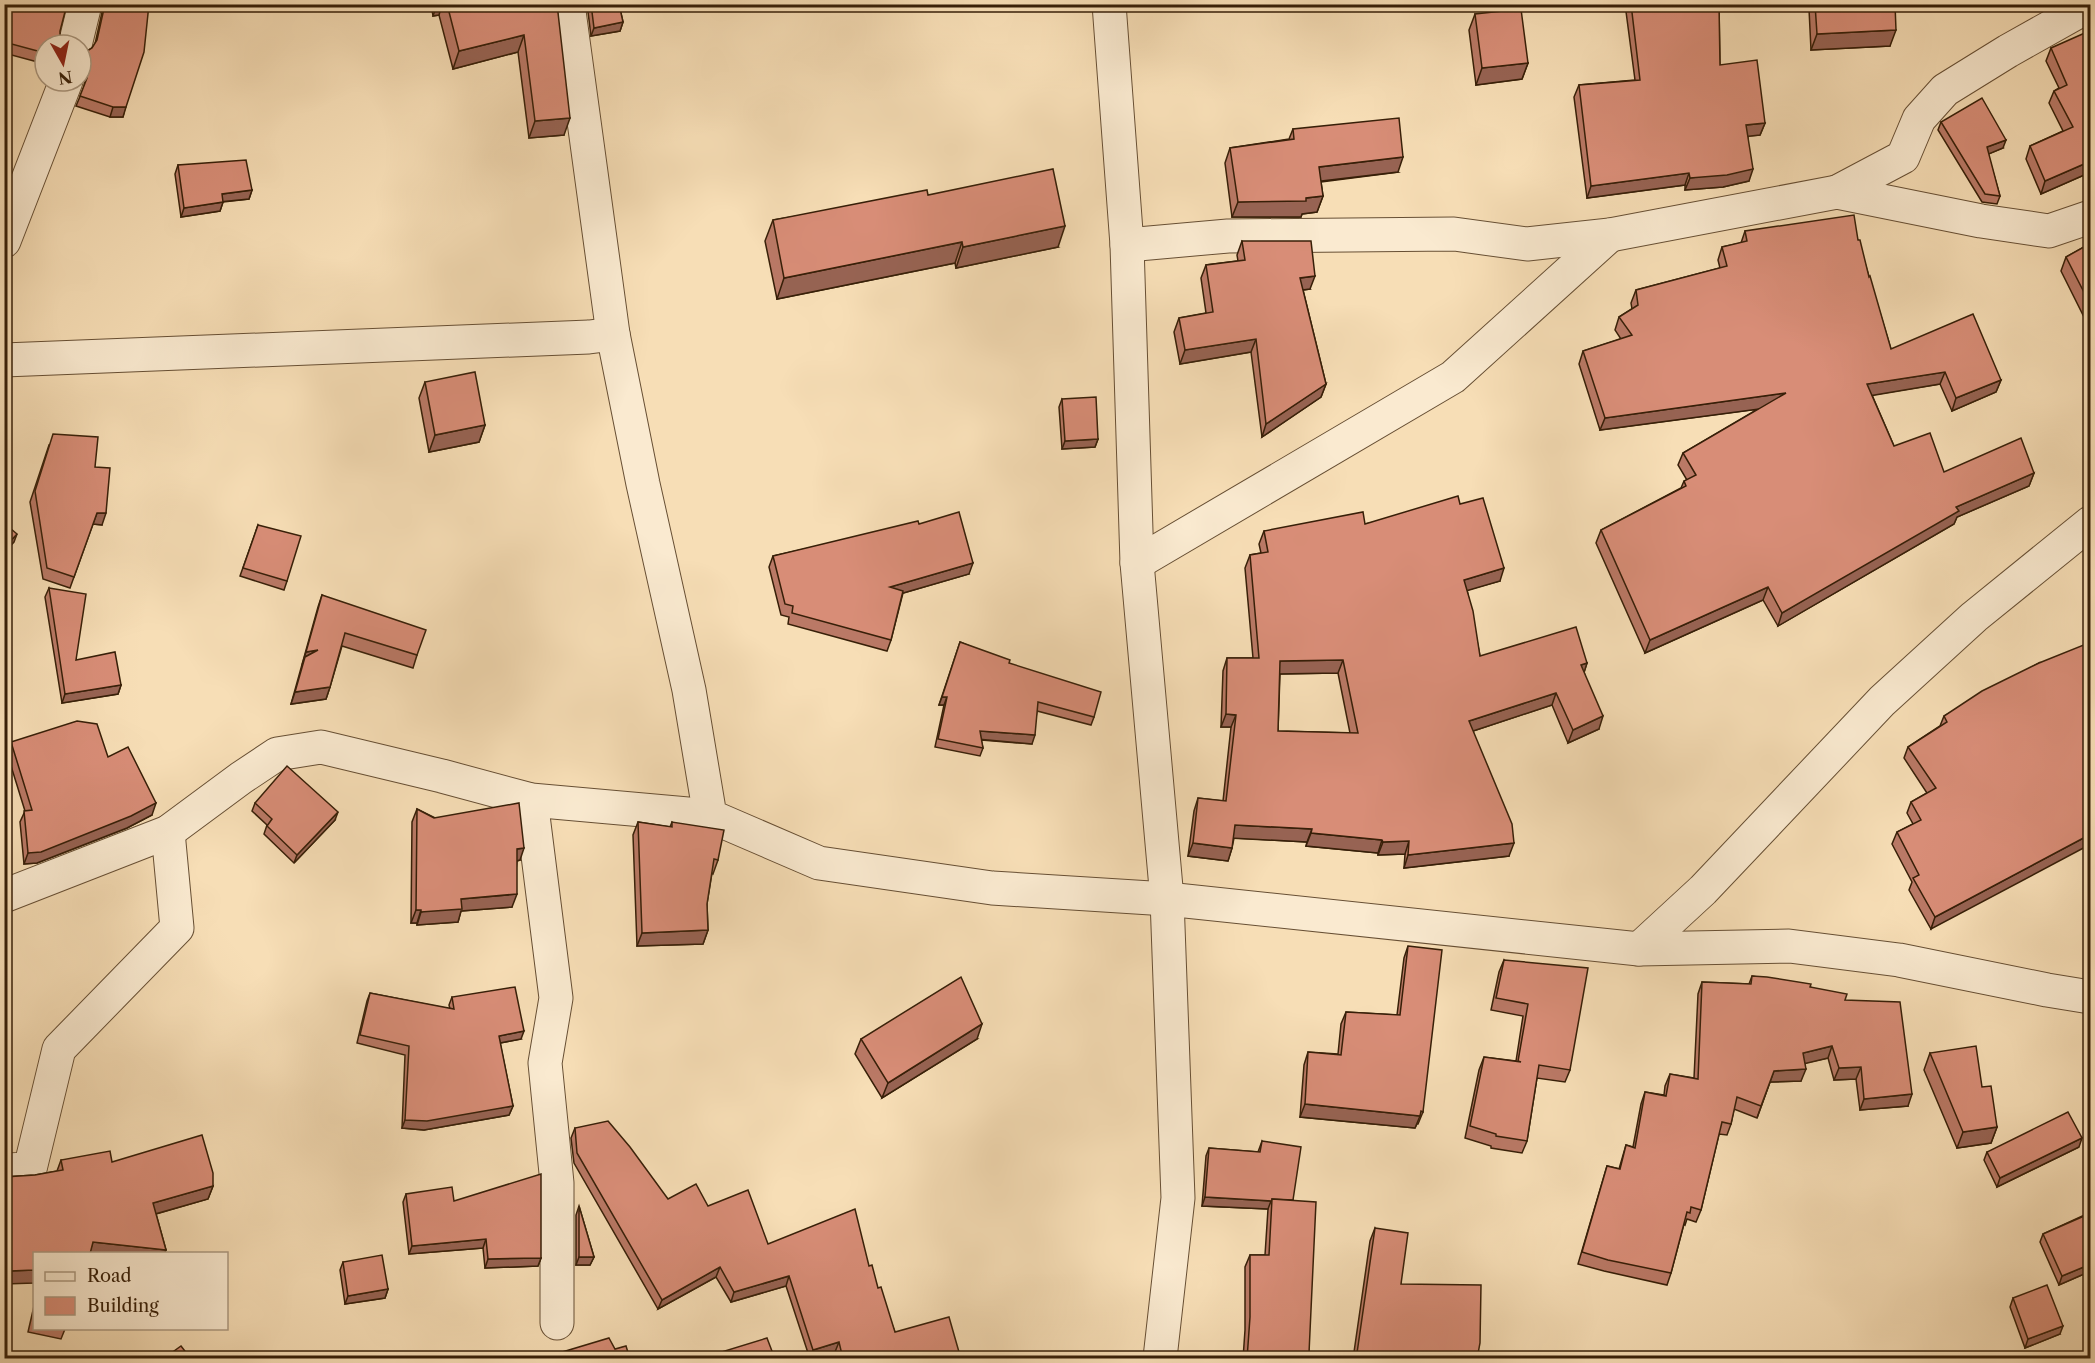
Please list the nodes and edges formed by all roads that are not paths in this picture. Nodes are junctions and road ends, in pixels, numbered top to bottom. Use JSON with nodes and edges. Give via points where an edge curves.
{"nodes":[{"id":1,"x":85,"y":4,"type":"edge"},
{"id":2,"x":568,"y":4,"type":"edge"},
{"id":3,"x":1109,"y":4,"type":"edge"},
{"id":4,"x":2091,"y":5,"type":"edge"},
{"id":5,"x":78,"y":33,"type":"edge"},
{"id":6,"x":61,"y":93,"type":"edge"},
{"id":7,"x":1837,"y":192,"type":"junction"},
{"id":8,"x":2091,"y":217,"type":"edge"},
{"id":9,"x":1610,"y":235,"type":"junction"},
{"id":10,"x":4,"y":241,"type":"edge"},
{"id":11,"x":1127,"y":245,"type":"junction"},
{"id":12,"x":613,"y":334,"type":"junction"},
{"id":13,"x":4,"y":360,"type":"edge"},
{"id":14,"x":2091,"y":523,"type":"edge"},
{"id":15,"x":1137,"y":563,"type":"junction"},
{"id":16,"x":531,"y":800,"type":"junction"},
{"id":17,"x":710,"y":816,"type":"junction"},
{"id":18,"x":168,"y":832,"type":"junction"},
{"id":19,"x":4,"y":896,"type":"edge"},
{"id":20,"x":1167,"y":899,"type":"junction"},
{"id":21,"x":1639,"y":949,"type":"junction"},
{"id":22,"x":2091,"y":997,"type":"edge"},
{"id":23,"x":4,"y":1170,"type":"edge"},
{"id":24,"x":557,"y":1323,"type":"dead end"},
{"id":25,"x":1160,"y":1359,"type":"edge"}],
"edges":[{"from":1,"to":5,"type":"street"},
{"from":2,"to":12,"type":"street"},
{"from":3,"to":11,"type":"street"},
{"from":4,"to":7,"type":"street","via":[[1945,90],[1919,119],[1903,157]]},
{"from":6,"to":10,"type":"street"},
{"from":7,"to":8,"type":"street","via":[[2049,231]]},
{"from":7,"to":9,"type":"street"},
{"from":9,"to":11,"type":"street","via":[[1527,244],[1454,234],[1227,236]]},
{"from":9,"to":15,"type":"street","via":[[1453,377]]},
{"from":11,"to":15,"type":"street"},
{"from":12,"to":13,"type":"street"},
{"from":12,"to":17,"type":"street","via":[[689,690]]},
{"from":14,"to":21,"type":"street","via":[[1974,617],[1882,701],[1711,882]]},
{"from":15,"to":20,"type":"street"},
{"from":16,"to":17,"type":"street"},
{"from":16,"to":18,"type":"street","via":[[321,747],[277,754]]},
{"from":16,"to":24,"type":"street","via":[[556,998],[545,1063],[557,1183]]},
{"from":17,"to":20,"type":"street","via":[[819,863],[992,888]]},
{"from":18,"to":19,"type":"street"},
{"from":18,"to":23,"type":"street","via":[[177,928],[59,1049],[30,1169]]},
{"from":20,"to":21,"type":"street"},
{"from":20,"to":25,"type":"street","via":[[1178,1198]]},
{"from":21,"to":22,"type":"street","via":[[1789,946],[1899,960]]}]}
